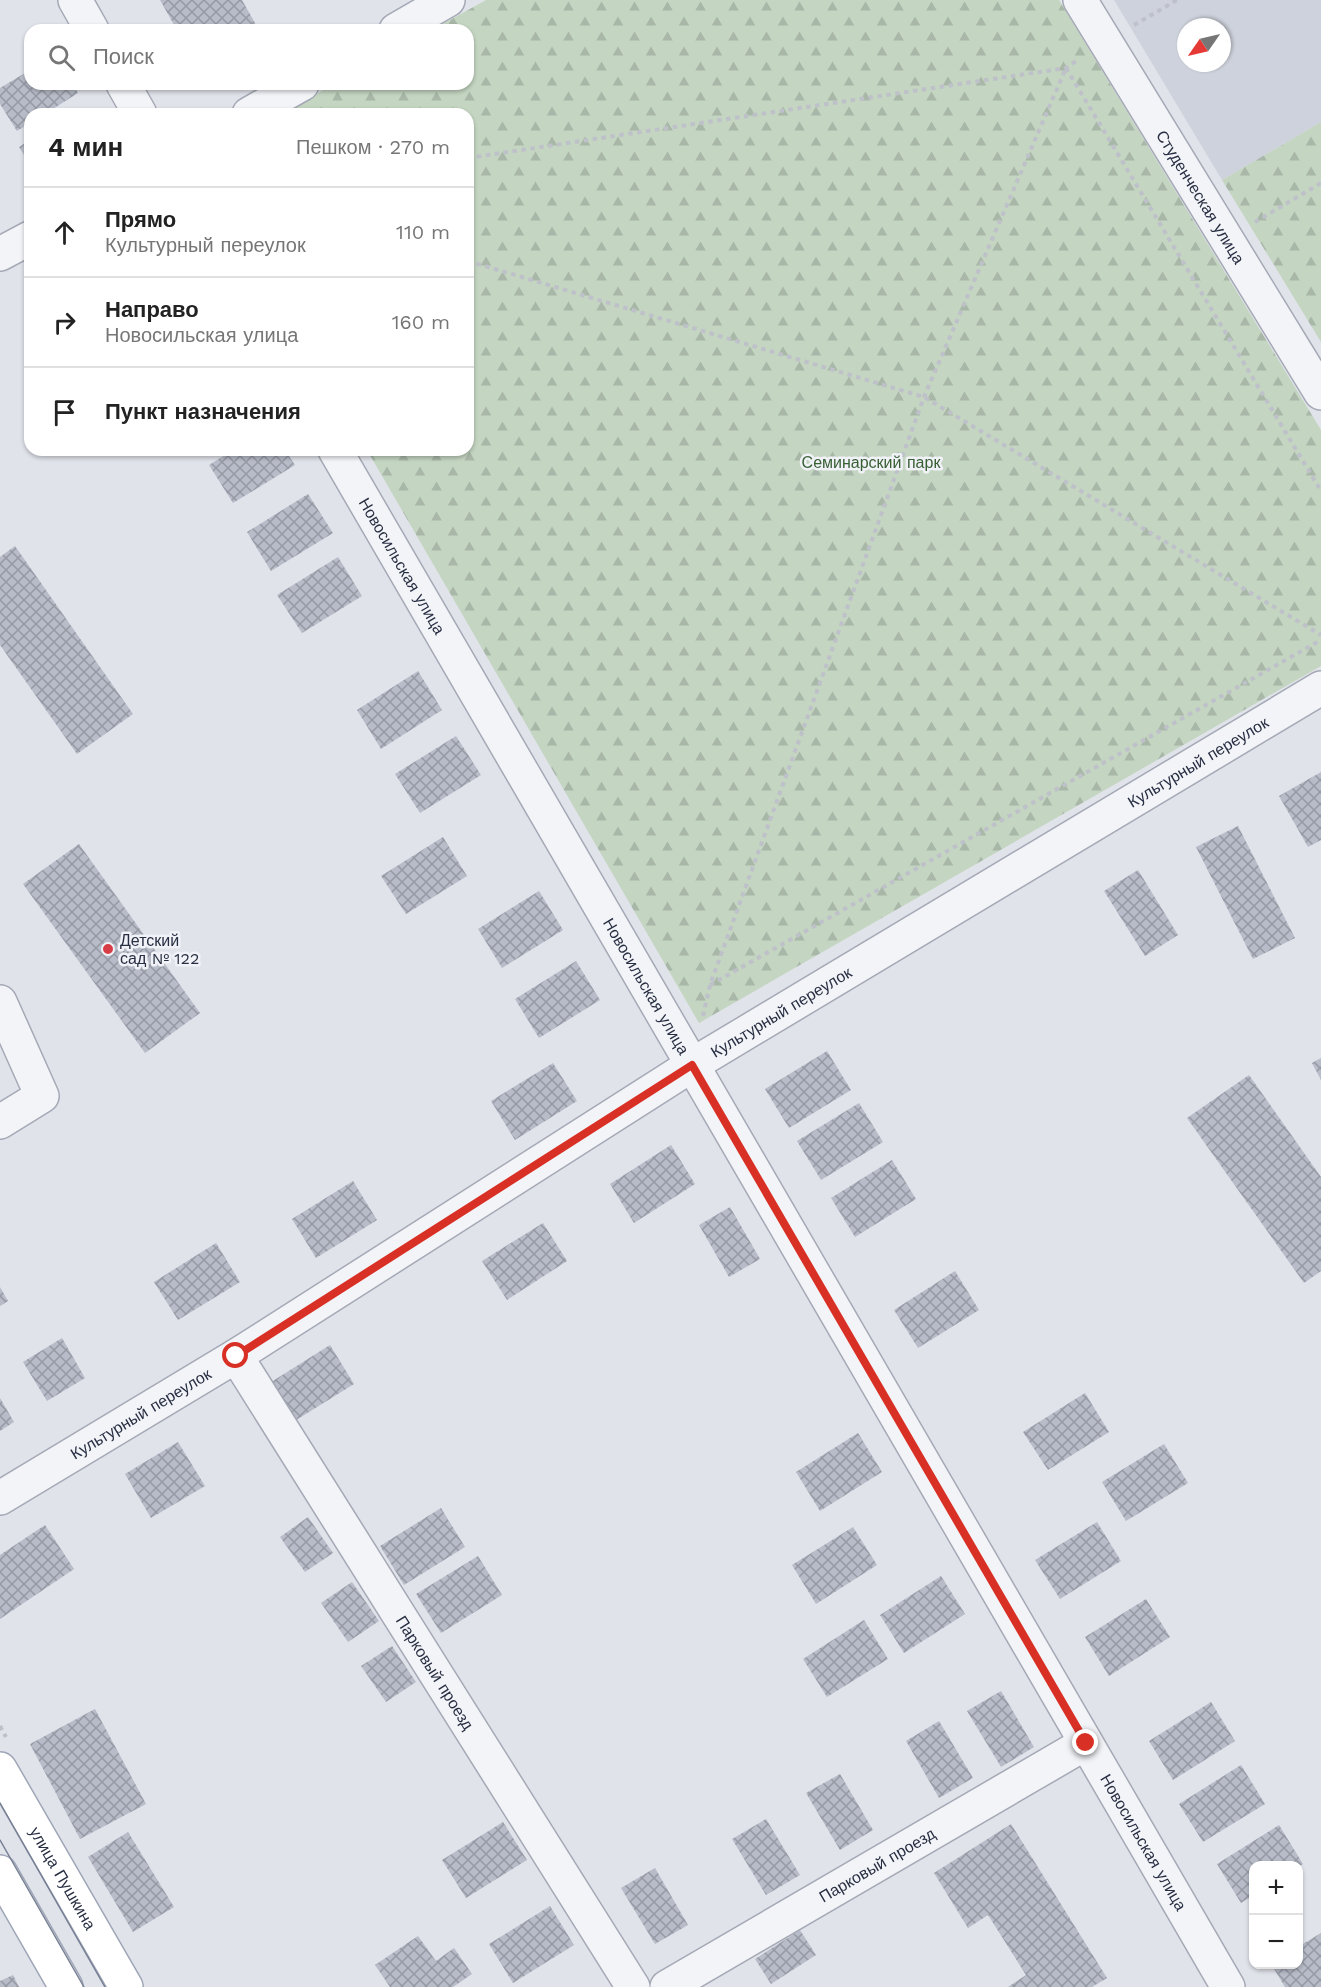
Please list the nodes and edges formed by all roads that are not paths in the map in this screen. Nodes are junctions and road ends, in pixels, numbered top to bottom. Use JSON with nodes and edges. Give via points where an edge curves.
{"nodes":[{"id":1,"x":75,"y":0,"type":"edge"},
{"id":2,"x":448,"y":0,"type":"edge"},
{"id":3,"x":1080,"y":0,"type":"edge"},
{"id":4,"x":89,"y":24,"type":"edge"},
{"id":5,"x":406,"y":24,"type":"edge"},
{"id":6,"x":126,"y":90,"type":"edge"},
{"id":7,"x":291,"y":90,"type":"edge"},
{"id":8,"x":137,"y":108,"type":"edge"},
{"id":9,"x":260,"y":108,"type":"edge"},
{"id":10,"x":24,"y":241,"type":"edge"},
{"id":11,"x":0,"y":254,"type":"edge"},
{"id":12,"x":1321,"y":393,"type":"edge"},
{"id":13,"x":338,"y":456,"type":"edge"},
{"id":14,"x":1321,"y":688,"type":"edge"},
{"id":15,"x":0,"y":1002,"type":"edge"},
{"id":16,"x":692,"y":1065,"type":"junction"},
{"id":17,"x":0,"y":1122,"type":"edge"},
{"id":18,"x":236,"y":1356,"type":"junction"},
{"id":19,"x":0,"y":1498,"type":"edge"},
{"id":20,"x":1086,"y":1743,"type":"junction"},
{"id":21,"x":0,"y":1769,"type":"edge"},
{"id":22,"x":0,"y":1872,"type":"edge"},
{"id":23,"x":66,"y":1987,"type":"edge"},
{"id":24,"x":126,"y":1987,"type":"edge"},
{"id":25,"x":633,"y":1987,"type":"edge"},
{"id":26,"x":668,"y":1987,"type":"edge"},
{"id":27,"x":1228,"y":1987,"type":"edge"}],
"edges":[{"from":1,"to":4,"type":"street"},
{"from":2,"to":5,"type":"street"},
{"from":3,"to":12,"type":"street","name":"Студенческая улица"},
{"from":6,"to":8,"type":"street"},
{"from":7,"to":9,"type":"street"},
{"from":10,"to":11,"type":"street"},
{"from":13,"to":16,"type":"street","name":"Новосильская улица"},
{"from":14,"to":16,"type":"street","name":"Культурный переулок"},
{"from":15,"to":17,"type":"street","via":[[42,1096]]},
{"from":16,"to":18,"type":"street","name":"Культурный переулок"},
{"from":16,"to":20,"type":"street","name":"Новосильская улица"},
{"from":18,"to":19,"type":"street","name":"Культурный переулок"},
{"from":18,"to":25,"type":"street","name":"Парковый проезд"},
{"from":20,"to":26,"type":"street","name":"Парковый проезд"},
{"from":20,"to":27,"type":"street","name":"Новосильская улица"},
{"from":21,"to":24,"type":"main road","name":"улица Пушкина"},
{"from":22,"to":23,"type":"main road"}]}
